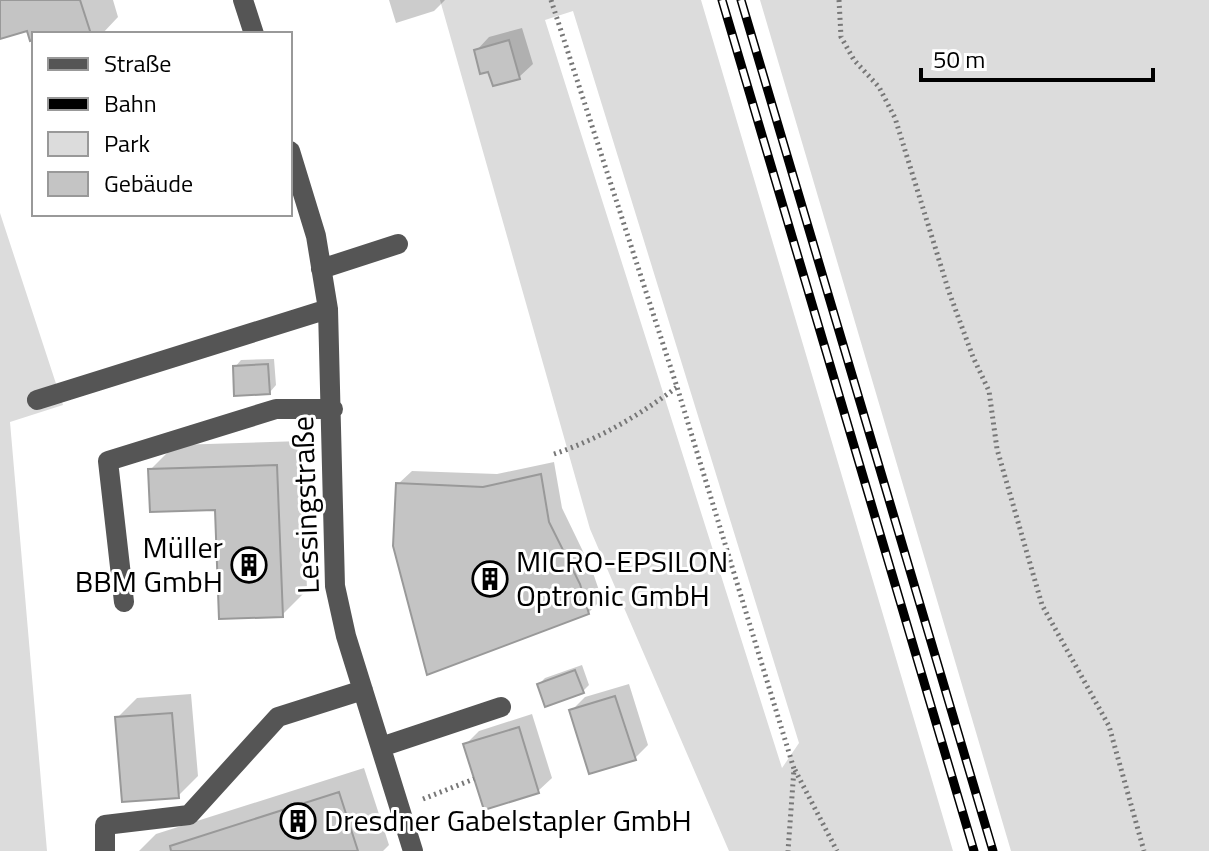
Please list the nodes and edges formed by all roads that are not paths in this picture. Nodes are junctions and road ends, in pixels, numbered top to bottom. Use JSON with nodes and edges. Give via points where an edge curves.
{"nodes":[{"id":1,"x":243,"y":0,"type":"edge"},
{"id":2,"x":253,"y":32,"type":"edge"},
{"id":3,"x":292,"y":158,"type":"edge"},
{"id":4,"x":398,"y":244,"type":"dead end"},
{"id":5,"x":321,"y":269,"type":"junction"},
{"id":6,"x":328,"y":309,"type":"junction"},
{"id":7,"x":37,"y":400,"type":"dead end"},
{"id":8,"x":333,"y":409,"type":"junction"},
{"id":9,"x":124,"y":602,"type":"dead end"},
{"id":10,"x":363,"y":690,"type":"junction"},
{"id":11,"x":501,"y":707,"type":"dead end"},
{"id":12,"x":381,"y":747,"type":"junction"},
{"id":13,"x":105,"y":851,"type":"edge"},
{"id":14,"x":413,"y":851,"type":"edge"}],
"edges":[{"from":1,"to":2,"type":"street"},
{"from":3,"to":5,"type":"street","name":"Lessingstraße"},
{"from":4,"to":5,"type":"street"},
{"from":5,"to":6,"type":"street","name":"Lessingstraße"},
{"from":6,"to":7,"type":"street"},
{"from":6,"to":8,"type":"street","name":"Lessingstraße"},
{"from":8,"to":9,"type":"street","via":[[276,409],[108,461]]},
{"from":8,"to":10,"type":"street","name":"Lessingstraße","via":[[335,586]]},
{"from":10,"to":12,"type":"street","name":"Lessingstraße"},
{"from":10,"to":13,"type":"street","via":[[278,717],[189,815],[105,825]]},
{"from":11,"to":12,"type":"street"},
{"from":12,"to":14,"type":"street","name":"Lessingstraße"}]}
